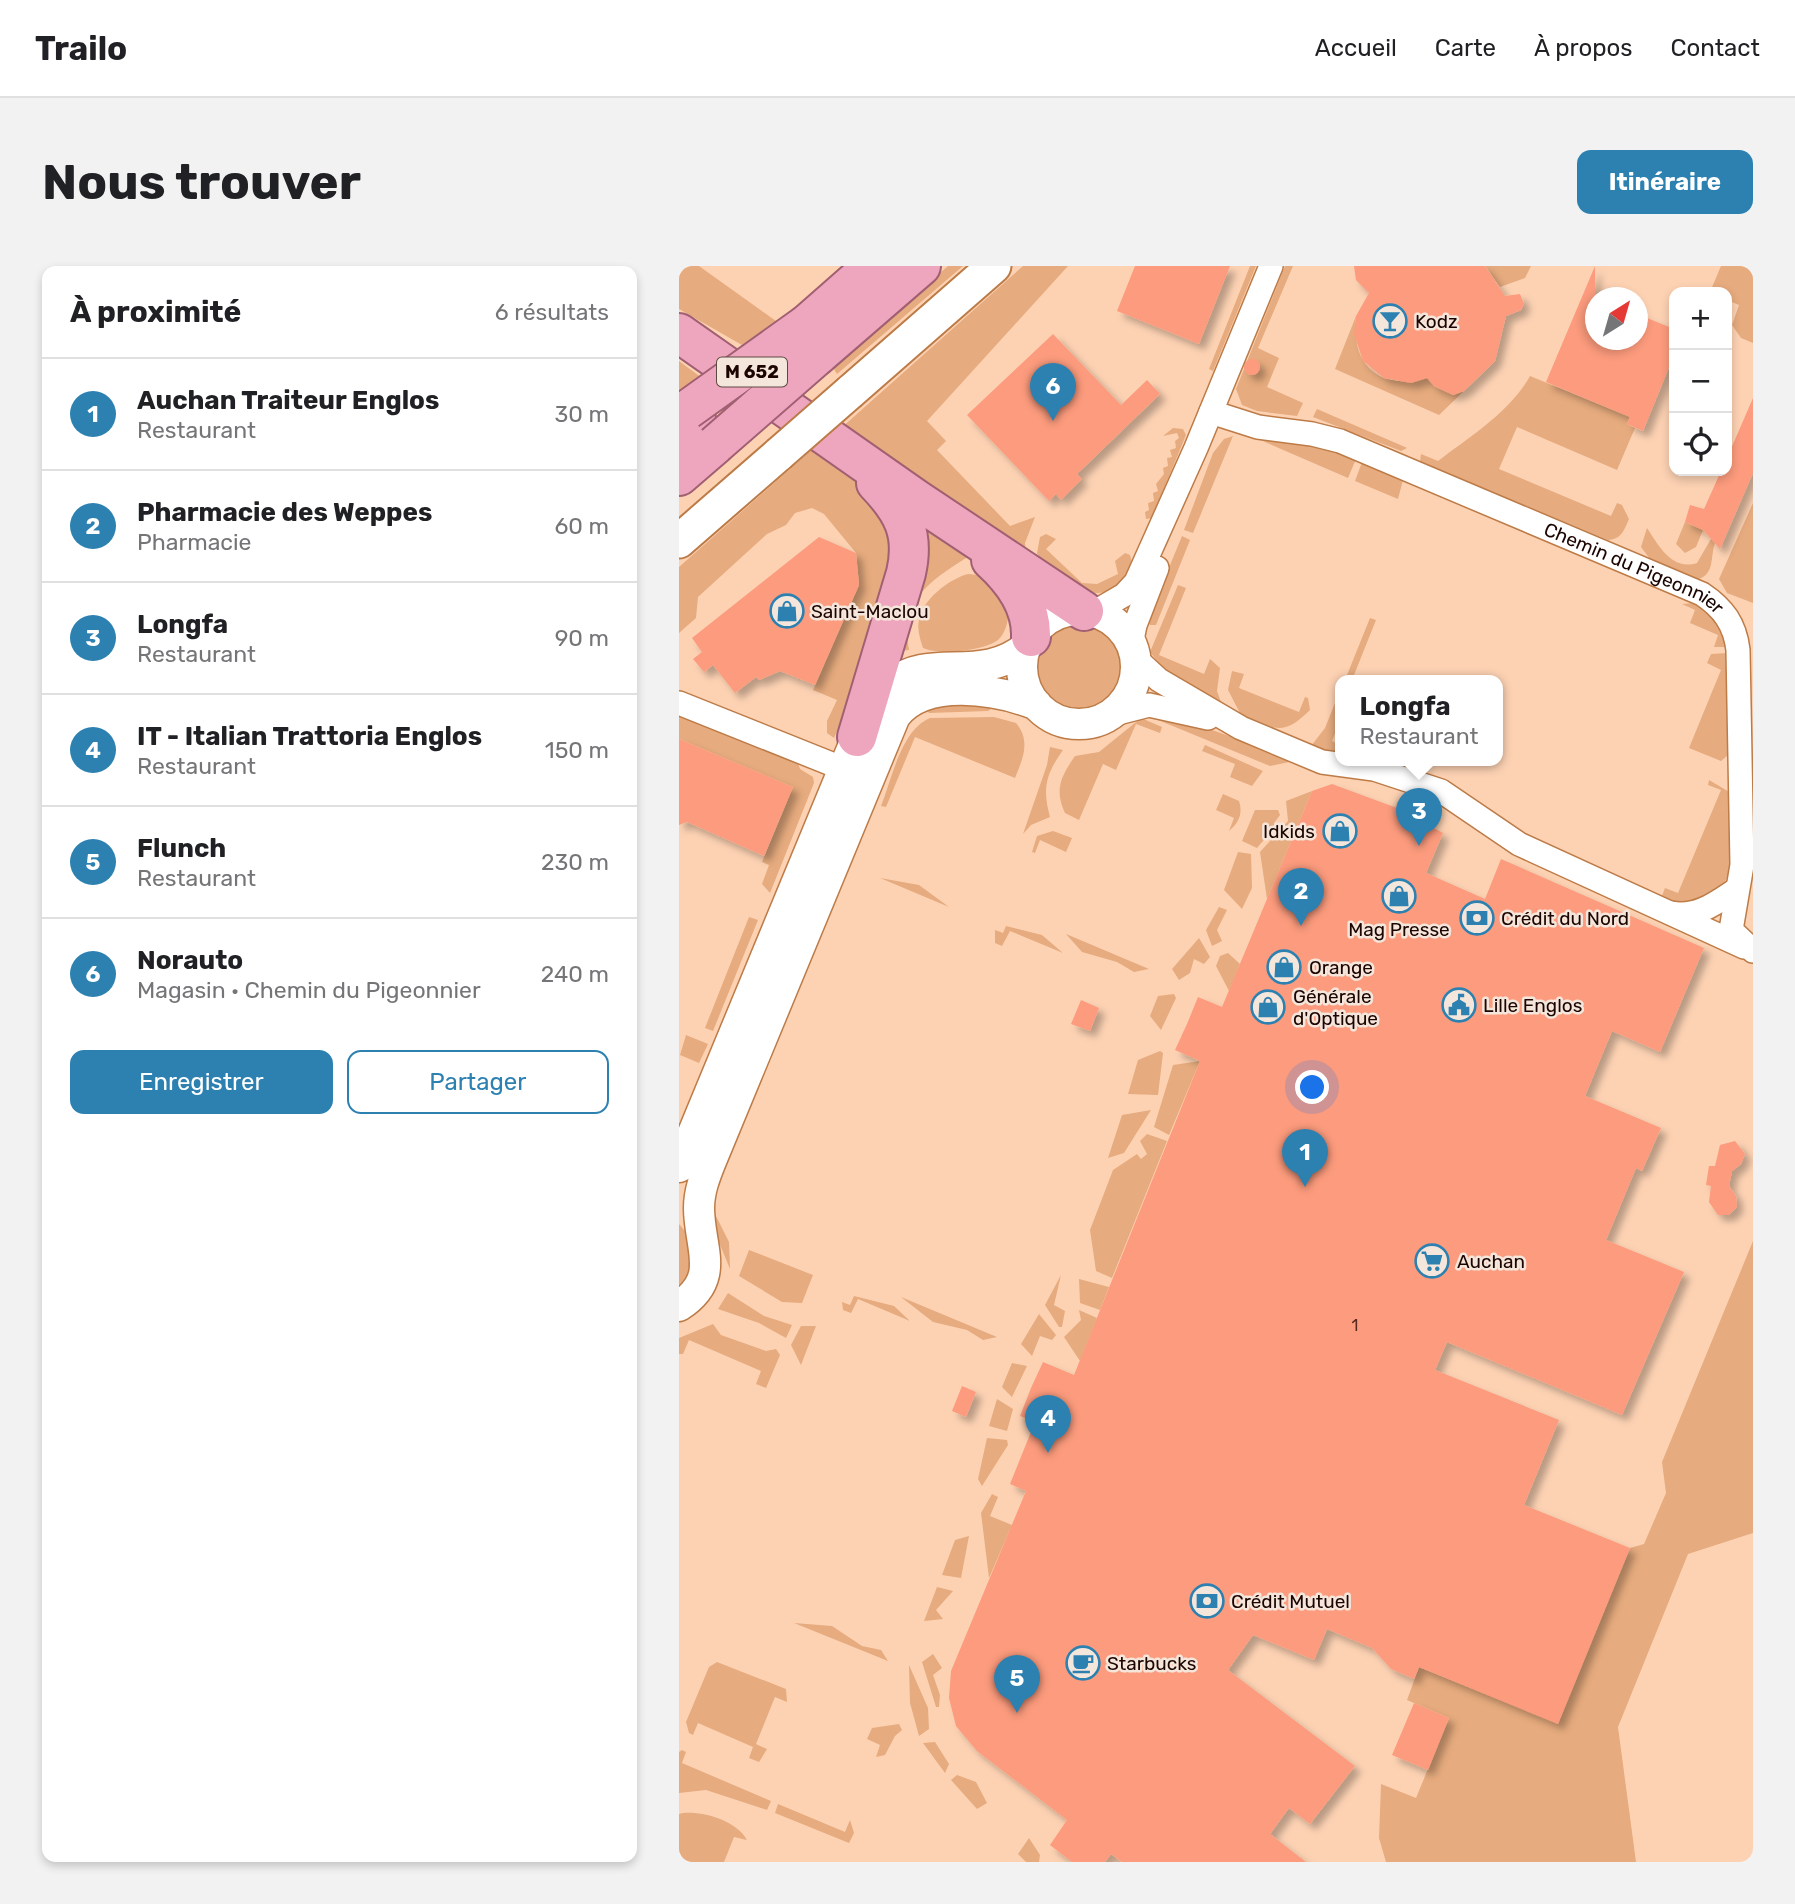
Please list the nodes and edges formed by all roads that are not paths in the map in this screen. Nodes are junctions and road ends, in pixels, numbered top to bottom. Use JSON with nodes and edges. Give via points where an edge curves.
{"nodes":[{"id":1,"x":873,"y":266,"type":"edge"},
{"id":2,"x":921,"y":266,"type":"edge"},
{"id":3,"x":994,"y":266,"type":"edge"},
{"id":4,"x":1271,"y":266,"type":"edge"},
{"id":5,"x":679,"y":333,"type":"edge"},
{"id":6,"x":812,"y":340,"type":"junction"},
{"id":7,"x":1211,"y":412,"type":"junction"},
{"id":8,"x":691,"y":425,"type":"edge"},
{"id":9,"x":832,"y":441,"type":"junction"},
{"id":10,"x":1196,"y":448,"type":"junction"},
{"id":11,"x":679,"y":476,"type":"edge"},
{"id":12,"x":916,"y":499,"type":"junction"},
{"id":13,"x":679,"y":541,"type":"edge"},
{"id":14,"x":1089,"y":612,"type":"junction"},
{"id":15,"x":1029,"y":642,"type":"junction"},
{"id":16,"x":1133,"y":651,"type":"junction"},
{"id":17,"x":679,"y":703,"type":"edge"},
{"id":18,"x":1037,"y":705,"type":"junction"},
{"id":19,"x":1110,"y":715,"type":"junction"},
{"id":20,"x":1241,"y":728,"type":"junction"},
{"id":21,"x":851,"y":753,"type":"junction"},
{"id":22,"x":1335,"y":764,"type":"edge"},
{"id":23,"x":1352,"y":766,"type":"edge"},
{"id":24,"x":1737,"y":889,"type":"junction"},
{"id":25,"x":1664,"y":912,"type":"junction"},
{"id":26,"x":1753,"y":951,"type":"edge"},
{"id":27,"x":679,"y":1167,"type":"edge"},
{"id":28,"x":679,"y":1210,"type":"edge"},
{"id":29,"x":703,"y":1237,"type":"junction"},
{"id":30,"x":679,"y":1306,"type":"edge"}],
"edges":[{"from":1,"to":6,"type":"highway"},
{"from":2,"to":6,"type":"highway"},
{"from":3,"to":13,"type":"main road","bridge":true},
{"from":4,"to":7,"type":"street"},
{"from":5,"to":9,"type":"highway"},
{"from":6,"to":8,"type":"highway","bridge":true},
{"from":7,"to":10,"type":"street"},
{"from":7,"to":24,"type":"street","name":"Chemin du Pigeonnier","via":[[1268,429],[1341,442],[1713,602],[1732,625],[1738,649],[1742,865]]},
{"from":8,"to":11,"type":"highway"},
{"from":9,"to":12,"type":"highway"},
{"from":9,"to":21,"type":"highway","via":[[893,500],[910,536],[906,573]]},
{"from":10,"to":14,"type":"street","via":[[1133,586],[1118,599]]},
{"from":10,"to":16,"type":"street","via":[[1172,530],[1135,625]]},
{"from":12,"to":14,"type":"highway"},
{"from":12,"to":15,"type":"highway","via":[[1010,579],[1027,614]]},
{"from":14,"to":15,"type":"street","via":[[1069,611],[1049,619]]},
{"from":14,"to":16,"type":"street","via":[[1118,626]]},
{"from":15,"to":18,"type":"street","via":[[1023,674]]},
{"from":15,"to":21,"type":"street","via":[[997,664],[904,676],[882,695]]},
{"from":16,"to":19,"type":"street","via":[[1135,675],[1129,693]]},
{"from":16,"to":20,"type":"street","via":[[1159,680]]},
{"from":17,"to":21,"type":"street"},
{"from":18,"to":19,"type":"street","via":[[1054,718],[1073,723]]},
{"from":18,"to":29,"type":"street","via":[[994,693],[936,692],[917,697],[895,716],[711,1161],[701,1192]]},
{"from":19,"to":20,"type":"street","via":[[1149,705]]},
{"from":20,"to":22,"type":"street"},
{"from":21,"to":27,"type":"street"},
{"from":23,"to":25,"type":"street","via":[[1441,790],[1519,845]]},
{"from":24,"to":25,"type":"street","via":[[1685,916]]},
{"from":24,"to":26,"type":"street","name":"Chemin du Pigeonnier","via":[[1731,930]]},
{"from":25,"to":26,"type":"street"},
{"from":28,"to":29,"type":"street"},
{"from":29,"to":30,"type":"street","via":[[707,1252],[704,1276],[697,1290]]}]}
